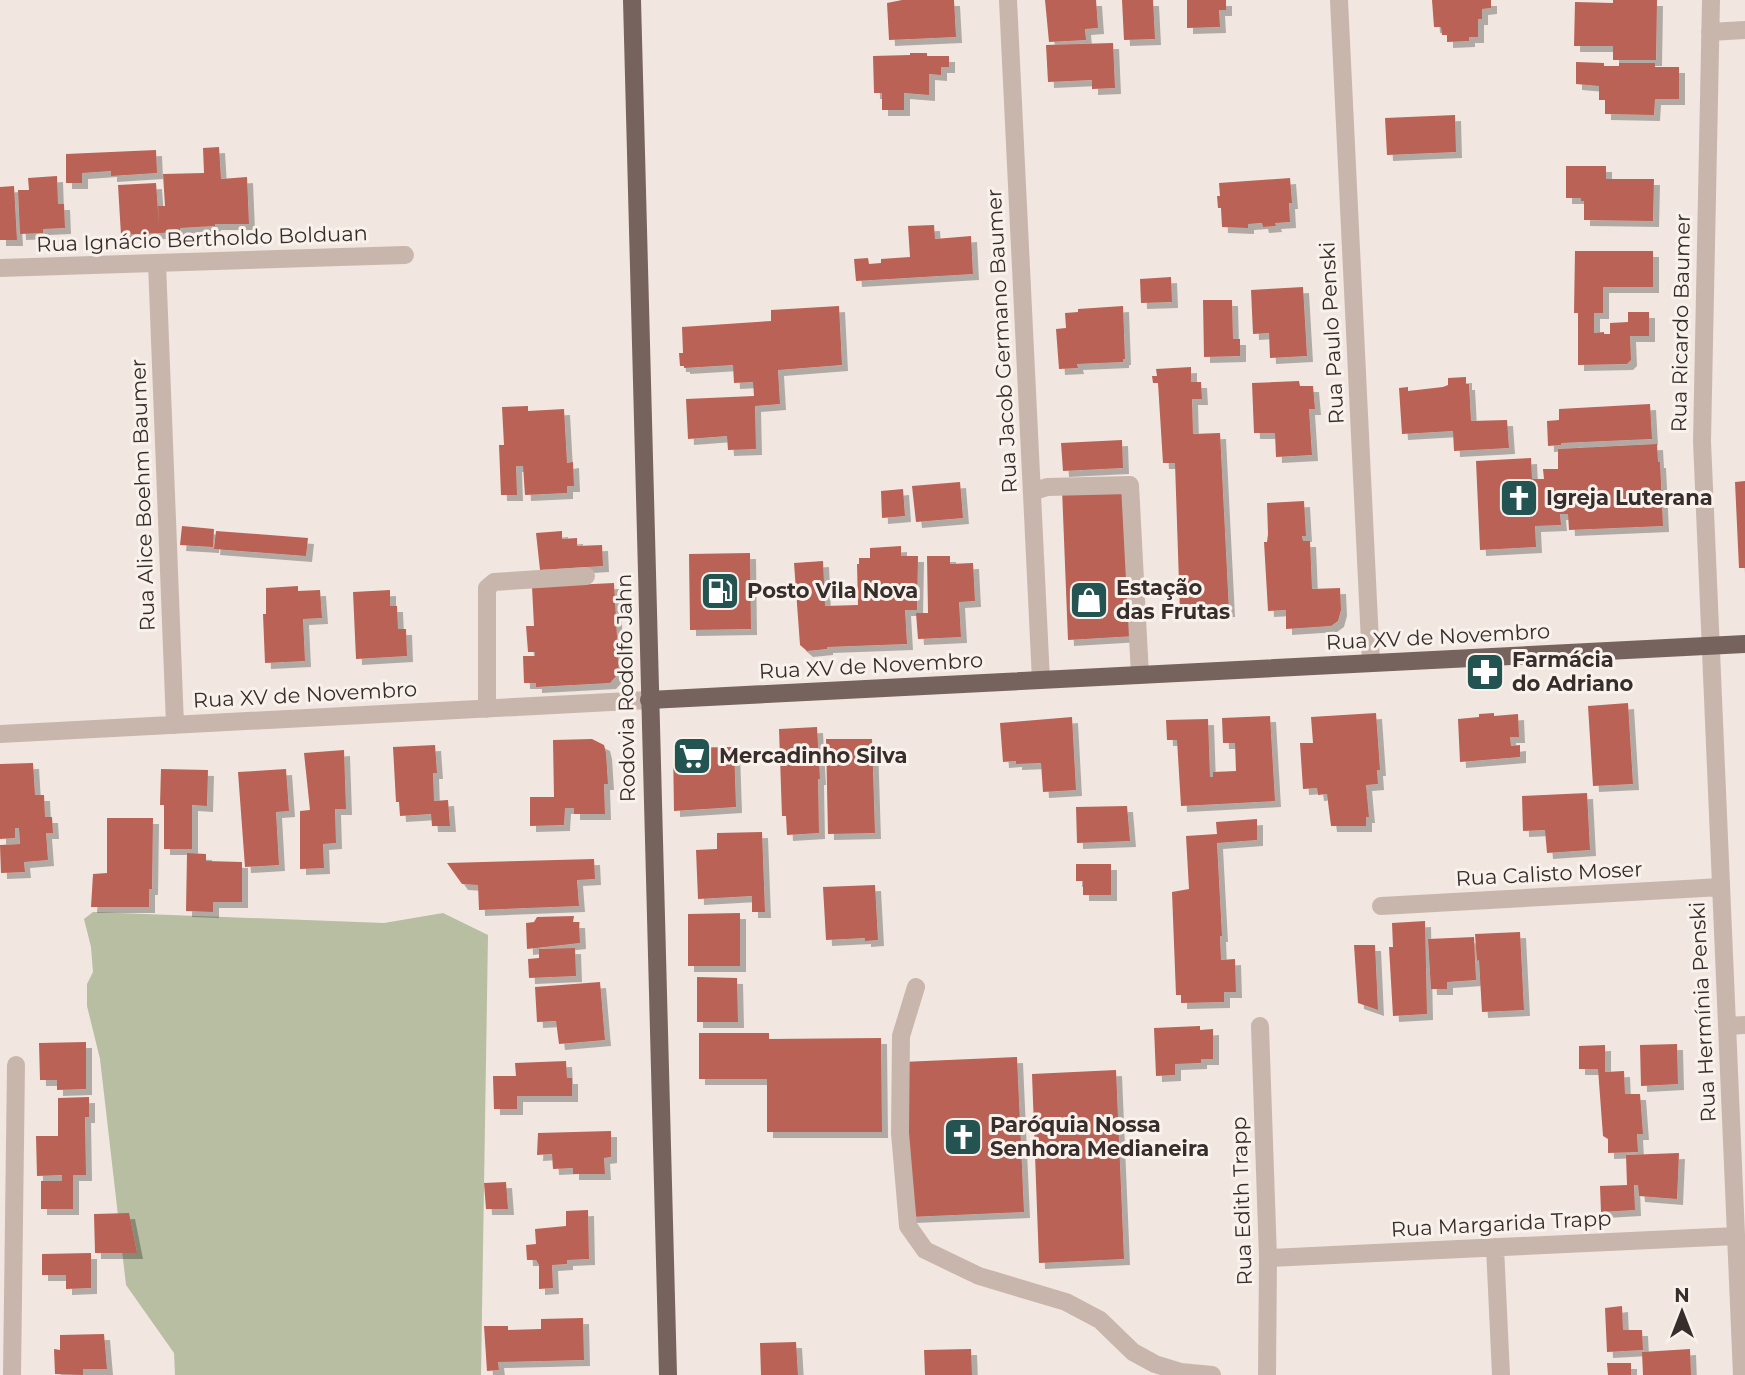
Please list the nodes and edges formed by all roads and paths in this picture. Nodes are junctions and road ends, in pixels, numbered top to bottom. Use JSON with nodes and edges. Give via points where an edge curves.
{"nodes":[{"id":1,"x":632,"y":0,"type":"edge"},
{"id":2,"x":1008,"y":0,"type":"edge"},
{"id":3,"x":1339,"y":0,"type":"edge"},
{"id":4,"x":1711,"y":0,"type":"edge"},
{"id":5,"x":1745,"y":30,"type":"edge"},
{"id":6,"x":1710,"y":32,"type":"junction"},
{"id":7,"x":405,"y":255,"type":"dead end"},
{"id":8,"x":157,"y":263,"type":"junction"},
{"id":9,"x":0,"y":268,"type":"edge"},
{"id":10,"x":1032,"y":492,"type":"junction"},
{"id":11,"x":586,"y":576,"type":"dead end"},
{"id":12,"x":1745,"y":644,"type":"edge"},
{"id":13,"x":1710,"y":646,"type":"junction"},
{"id":14,"x":1371,"y":663,"type":"junction"},
{"id":15,"x":1140,"y":675,"type":"junction"},
{"id":16,"x":1041,"y":680,"type":"junction"},
{"id":17,"x":649,"y":700,"type":"junction"},
{"id":18,"x":487,"y":709,"type":"junction"},
{"id":19,"x":174,"y":725,"type":"junction"},
{"id":20,"x":0,"y":734,"type":"edge"},
{"id":21,"x":1721,"y":887,"type":"junction"},
{"id":22,"x":1381,"y":906,"type":"dead end"},
{"id":23,"x":916,"y":987,"type":"dead end"},
{"id":24,"x":1736,"y":1025,"type":"edge"},
{"id":25,"x":1260,"y":1026,"type":"dead end"},
{"id":26,"x":16,"y":1065,"type":"dead end"},
{"id":27,"x":1736,"y":1236,"type":"junction"},
{"id":28,"x":7,"y":1241,"type":"edge"},
{"id":29,"x":1495,"y":1247,"type":"junction"},
{"id":30,"x":1268,"y":1258,"type":"junction"},
{"id":31,"x":12,"y":1375,"type":"edge"},
{"id":32,"x":668,"y":1375,"type":"edge"},
{"id":33,"x":1212,"y":1375,"type":"edge"},
{"id":34,"x":1267,"y":1375,"type":"edge"},
{"id":35,"x":1501,"y":1375,"type":"edge"},
{"id":36,"x":1742,"y":1375,"type":"edge"}],
"edges":[{"from":1,"to":17,"type":"main road","name":"Rodovia Rodolfo Jahn"},
{"from":2,"to":10,"type":"street","name":"Rua Jacob Germano Baumer"},
{"from":3,"to":14,"type":"street","name":"Rua Paulo Penski"},
{"from":4,"to":6,"type":"street","name":"Rua Ricardo Baumer"},
{"from":5,"to":6,"type":"street"},
{"from":6,"to":13,"type":"street","name":"Rua Ricardo Baumer","via":[[1702,441]]},
{"from":7,"to":8,"type":"street","name":"Rua Ignácio Bertholdo Bolduan"},
{"from":8,"to":9,"type":"street","name":"Rua Ignácio Bertholdo Bolduan"},
{"from":8,"to":19,"type":"street","name":"Rua Alice Boehm Baumer"},
{"from":10,"to":15,"type":"street","via":[[1047,487],[1130,485]]},
{"from":10,"to":16,"type":"street","name":"Rua Jacob Germano Baumer"},
{"from":11,"to":18,"type":"street","via":[[494,582],[487,588]]},
{"from":12,"to":13,"type":"main road","name":"Rua XV de Novembro"},
{"from":13,"to":14,"type":"main road","name":"Rua XV de Novembro"},
{"from":13,"to":21,"type":"street","name":"Rua Hermínia Penski"},
{"from":14,"to":15,"type":"main road","name":"Rua XV de Novembro"},
{"from":15,"to":16,"type":"main road","name":"Rua XV de Novembro"},
{"from":16,"to":17,"type":"main road","name":"Rua XV de Novembro"},
{"from":17,"to":18,"type":"street","name":"Rua XV de Novembro"},
{"from":17,"to":32,"type":"main road","name":"Rodovia Rodolfo Jahn"},
{"from":18,"to":19,"type":"street","name":"Rua XV de Novembro"},
{"from":19,"to":20,"type":"street","name":"Rua XV de Novembro"},
{"from":21,"to":22,"type":"street","name":"Rua Calisto Moser"},
{"from":21,"to":24,"type":"street","name":"Rua Hermínia Penski"},
{"from":23,"to":33,"type":"street","via":[[901,1035],[900,1133],[908,1226],[925,1250],[979,1276],[1066,1302],[1100,1320],[1133,1352],[1156,1364]]},
{"from":24,"to":27,"type":"street","name":"Rua Hermínia Penski"},
{"from":25,"to":30,"type":"street","name":"Rua Edith Trapp"},
{"from":26,"to":28,"type":"street"},
{"from":27,"to":29,"type":"street","name":"Rua Margarida Trapp"},
{"from":27,"to":36,"type":"street","name":"Rua Hermínia Penski"},
{"from":28,"to":31,"type":"street"},
{"from":29,"to":30,"type":"street","name":"Rua Margarida Trapp"},
{"from":29,"to":35,"type":"street"},
{"from":30,"to":34,"type":"street","name":"Rua Edith Trapp"}]}
